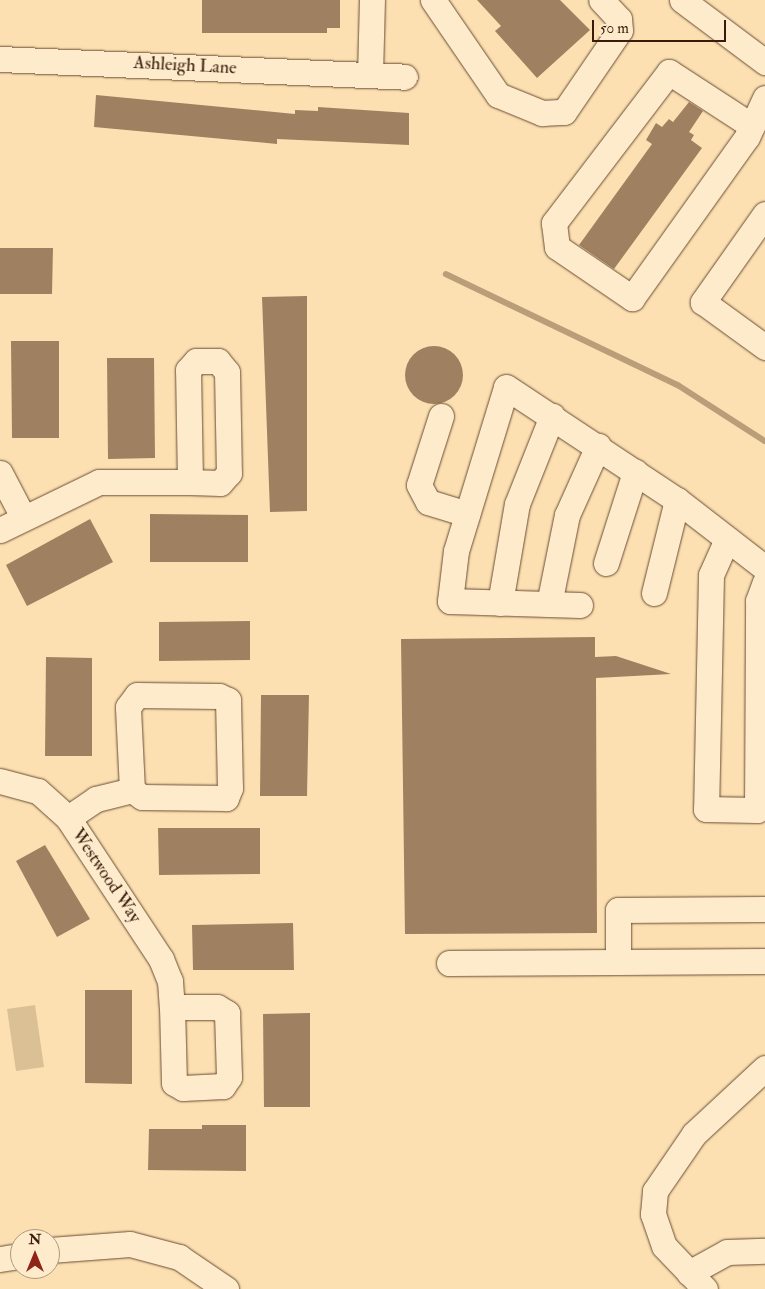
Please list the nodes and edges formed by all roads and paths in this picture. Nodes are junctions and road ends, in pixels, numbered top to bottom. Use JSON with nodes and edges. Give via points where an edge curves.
{"nodes":[{"id":1,"x":372,"y":0,"type":"edge"},
{"id":2,"x":433,"y":0,"type":"edge"},
{"id":3,"x":602,"y":0,"type":"edge"},
{"id":4,"x":682,"y":0,"type":"edge"},
{"id":5,"x":0,"y":59,"type":"edge"},
{"id":6,"x":765,"y":62,"type":"edge"},
{"id":7,"x":370,"y":75,"type":"junction"},
{"id":8,"x":405,"y":77,"type":"dead end"},
{"id":9,"x":765,"y":98,"type":"edge"},
{"id":10,"x":752,"y":126,"type":"junction"},
{"id":11,"x":765,"y":214,"type":"edge"},
{"id":12,"x":765,"y":347,"type":"edge"},
{"id":13,"x":441,"y":416,"type":"dead end"},
{"id":14,"x":552,"y":416,"type":"junction"},
{"id":15,"x":598,"y":446,"type":"junction"},
{"id":16,"x":636,"y":472,"type":"junction"},
{"id":17,"x":0,"y":473,"type":"edge"},
{"id":18,"x":190,"y":482,"type":"dead end"},
{"id":19,"x":676,"y":500,"type":"junction"},
{"id":20,"x":467,"y":514,"type":"junction"},
{"id":21,"x":22,"y":517,"type":"junction"},
{"id":22,"x":0,"y":530,"type":"edge"},
{"id":23,"x":727,"y":539,"type":"junction"},
{"id":24,"x":606,"y":563,"type":"dead end"},
{"id":25,"x":765,"y":568,"type":"edge"},
{"id":26,"x":765,"y":582,"type":"edge"},
{"id":27,"x":654,"y":593,"type":"dead end"},
{"id":28,"x":500,"y":603,"type":"junction"},
{"id":29,"x":549,"y":604,"type":"junction"},
{"id":30,"x":580,"y":605,"type":"dead end"},
{"id":31,"x":0,"y":781,"type":"edge"},
{"id":32,"x":132,"y":790,"type":"junction"},
{"id":33,"x":68,"y":818,"type":"junction"},
{"id":34,"x":765,"y":909,"type":"edge"},
{"id":35,"x":765,"y":961,"type":"edge"},
{"id":36,"x":618,"y":962,"type":"junction"},
{"id":37,"x":449,"y":963,"type":"dead end"},
{"id":38,"x":172,"y":1006,"type":"dead end"},
{"id":39,"x":765,"y":1069,"type":"edge"},
{"id":40,"x":60,"y":1249,"type":"edge"},
{"id":41,"x":765,"y":1251,"type":"edge"},
{"id":42,"x":697,"y":1281,"type":"edge"},
{"id":43,"x":226,"y":1289,"type":"edge"}],
"edges":[{"from":1,"to":7,"type":"street"},
{"from":2,"to":3,"type":"street","via":[[498,95],[542,113],[564,112],[620,30],[619,19]]},
{"from":4,"to":6,"type":"street"},
{"from":5,"to":7,"type":"street","name":"Ashleigh Lane"},
{"from":7,"to":8,"type":"street","name":"Ashleigh Lane"},
{"from":9,"to":10,"type":"street"},
{"from":10,"to":10,"type":"street","via":[[632,298],[556,247],[554,223],[669,72]]},
{"from":11,"to":12,"type":"street","via":[[703,302]]},
{"from":13,"to":20,"type":"street","via":[[419,485],[428,502]]},
{"from":14,"to":15,"type":"street"},
{"from":14,"to":20,"type":"street","via":[[506,387]]},
{"from":14,"to":28,"type":"street","via":[[517,504]]},
{"from":15,"to":16,"type":"street"},
{"from":15,"to":29,"type":"street","via":[[567,515]]},
{"from":16,"to":19,"type":"street"},
{"from":16,"to":24,"type":"street"},
{"from":17,"to":21,"type":"street"},
{"from":18,"to":21,"type":"street","via":[[98,482]]},
{"from":19,"to":23,"type":"street"},
{"from":19,"to":27,"type":"street"},
{"from":20,"to":28,"type":"street","via":[[456,551],[450,601]]},
{"from":21,"to":22,"type":"street"},
{"from":23,"to":25,"type":"street"},
{"from":23,"to":26,"type":"street","via":[[711,575],[706,809],[757,810],[758,601]]},
{"from":28,"to":29,"type":"street"},
{"from":29,"to":30,"type":"street"},
{"from":31,"to":33,"type":"street","name":"Westwood Way","via":[[38,790]]},
{"from":32,"to":32,"type":"street","via":[[127,749],[131,698],[219,696],[228,700],[230,788],[226,798],[142,797]]},
{"from":32,"to":33,"type":"street","via":[[96,799]]},
{"from":33,"to":38,"type":"street","name":"Westwood Way","via":[[161,959],[170,981]]},
{"from":34,"to":36,"type":"street","via":[[618,910]]},
{"from":35,"to":36,"type":"street"},
{"from":36,"to":37,"type":"street"},
{"from":39,"to":42,"type":"street","via":[[694,1134],[655,1192],[656,1231]]},
{"from":40,"to":43,"type":"street","via":[[130,1244],[179,1257]]},
{"from":41,"to":42,"type":"street","via":[[727,1252]]}]}
